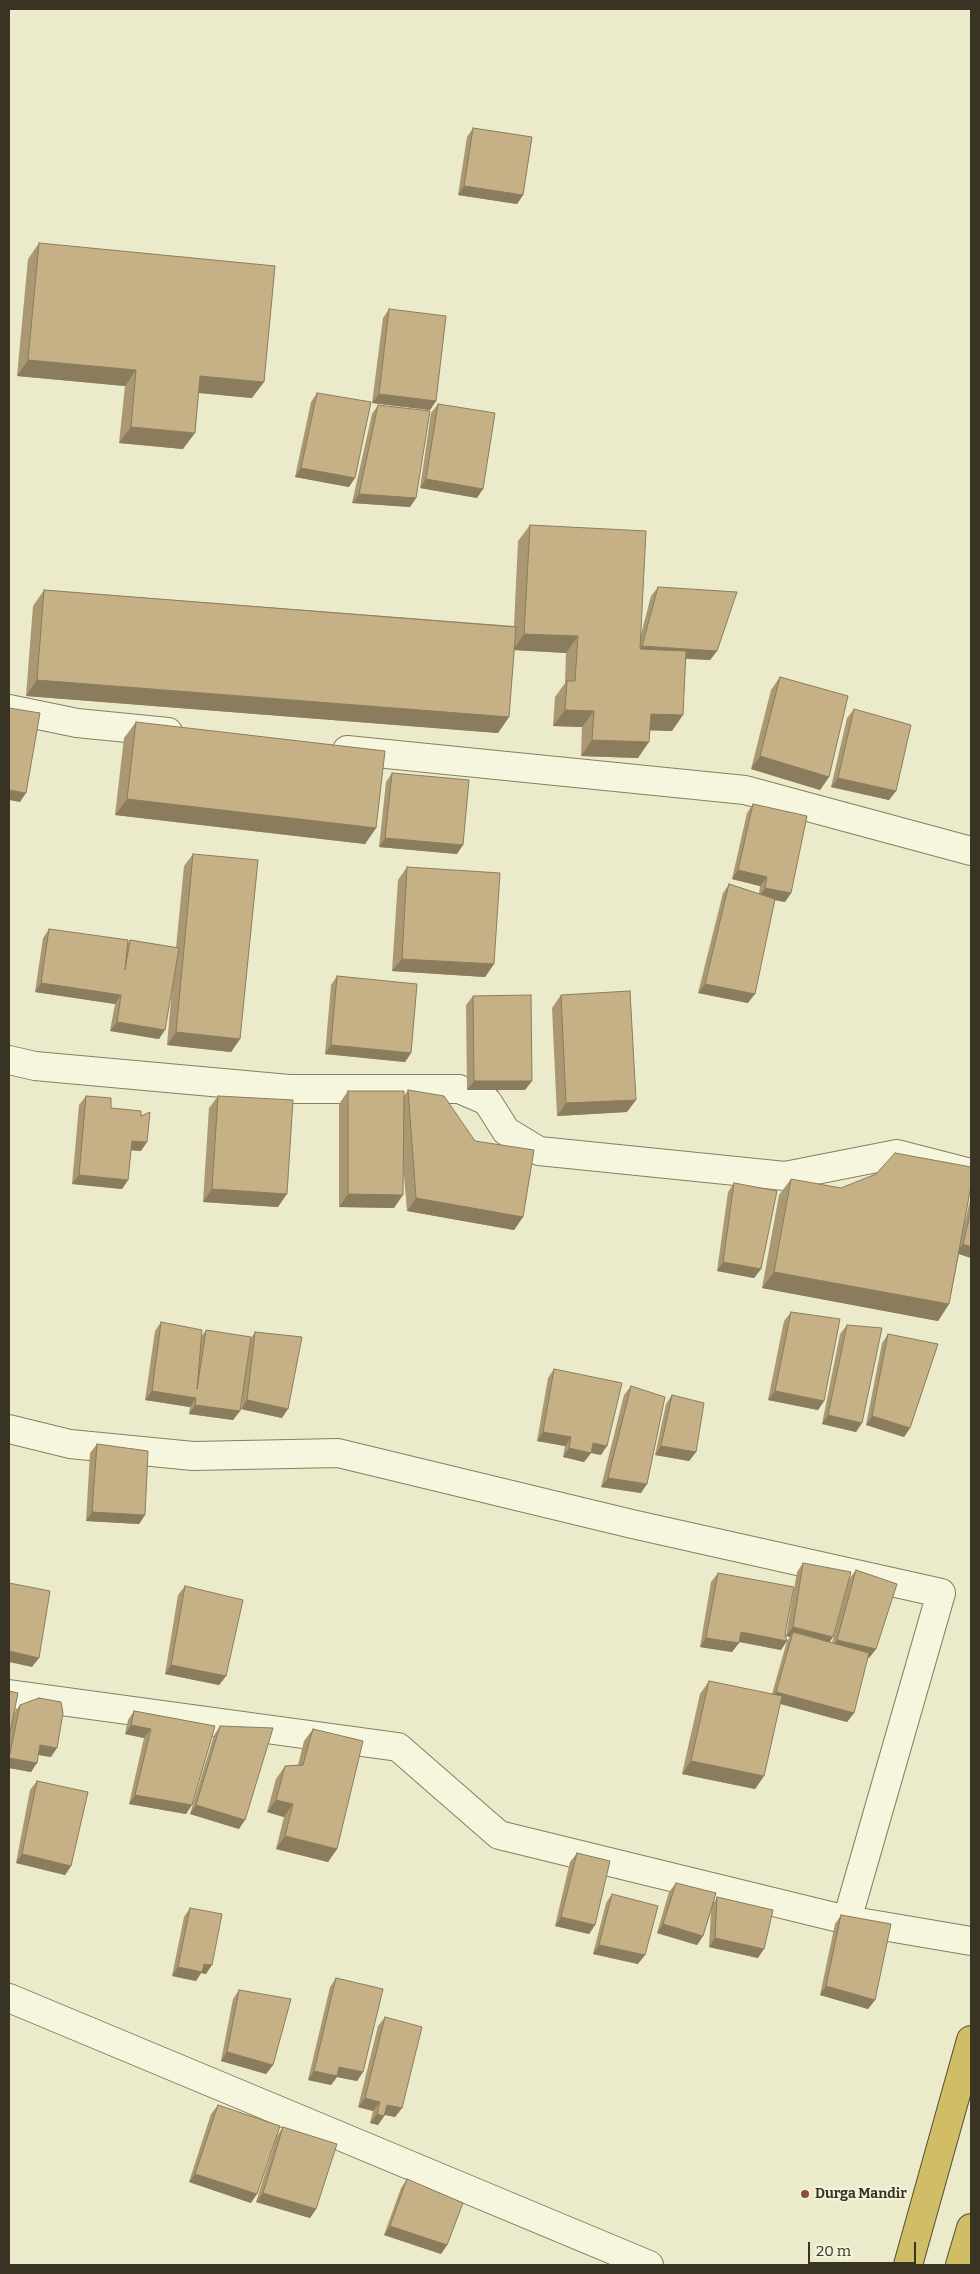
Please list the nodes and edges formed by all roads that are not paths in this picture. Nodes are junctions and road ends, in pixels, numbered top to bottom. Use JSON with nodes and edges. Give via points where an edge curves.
{"nodes":[{"id":1,"x":9,"y":709,"type":"edge"},
{"id":2,"x":195,"y":735,"type":"edge"},
{"id":3,"x":322,"y":748,"type":"edge"},
{"id":4,"x":971,"y":851,"type":"edge"},
{"id":5,"x":9,"y":1060,"type":"edge"},
{"id":6,"x":971,"y":1172,"type":"edge"},
{"id":7,"x":9,"y":1429,"type":"edge"},
{"id":8,"x":9,"y":1694,"type":"edge"},
{"id":9,"x":847,"y":1920,"type":"junction"},
{"id":10,"x":971,"y":1941,"type":"edge"},
{"id":11,"x":9,"y":1998,"type":"edge"},
{"id":12,"x":971,"y":2040,"type":"edge"},
{"id":13,"x":971,"y":2228,"type":"edge"},
{"id":14,"x":649,"y":2265,"type":"edge"},
{"id":15,"x":908,"y":2265,"type":"edge"},
{"id":16,"x":960,"y":2265,"type":"edge"}],
"edges":[{"from":1,"to":2,"type":"street","via":[[77,723]]},
{"from":3,"to":4,"type":"street","via":[[745,790]]},
{"from":5,"to":6,"type":"street","via":[[36,1066],[289,1089],[459,1089],[487,1101],[506,1131],[538,1151],[785,1176],[897,1154]]},
{"from":7,"to":9,"type":"street","via":[[70,1444],[193,1456],[338,1453],[941,1593]]},
{"from":8,"to":9,"type":"street","via":[[398,1747],[499,1835]]},
{"from":9,"to":10,"type":"street"},
{"from":11,"to":14,"type":"street"},
{"from":12,"to":15,"type":"highway"},
{"from":13,"to":16,"type":"highway"}]}
